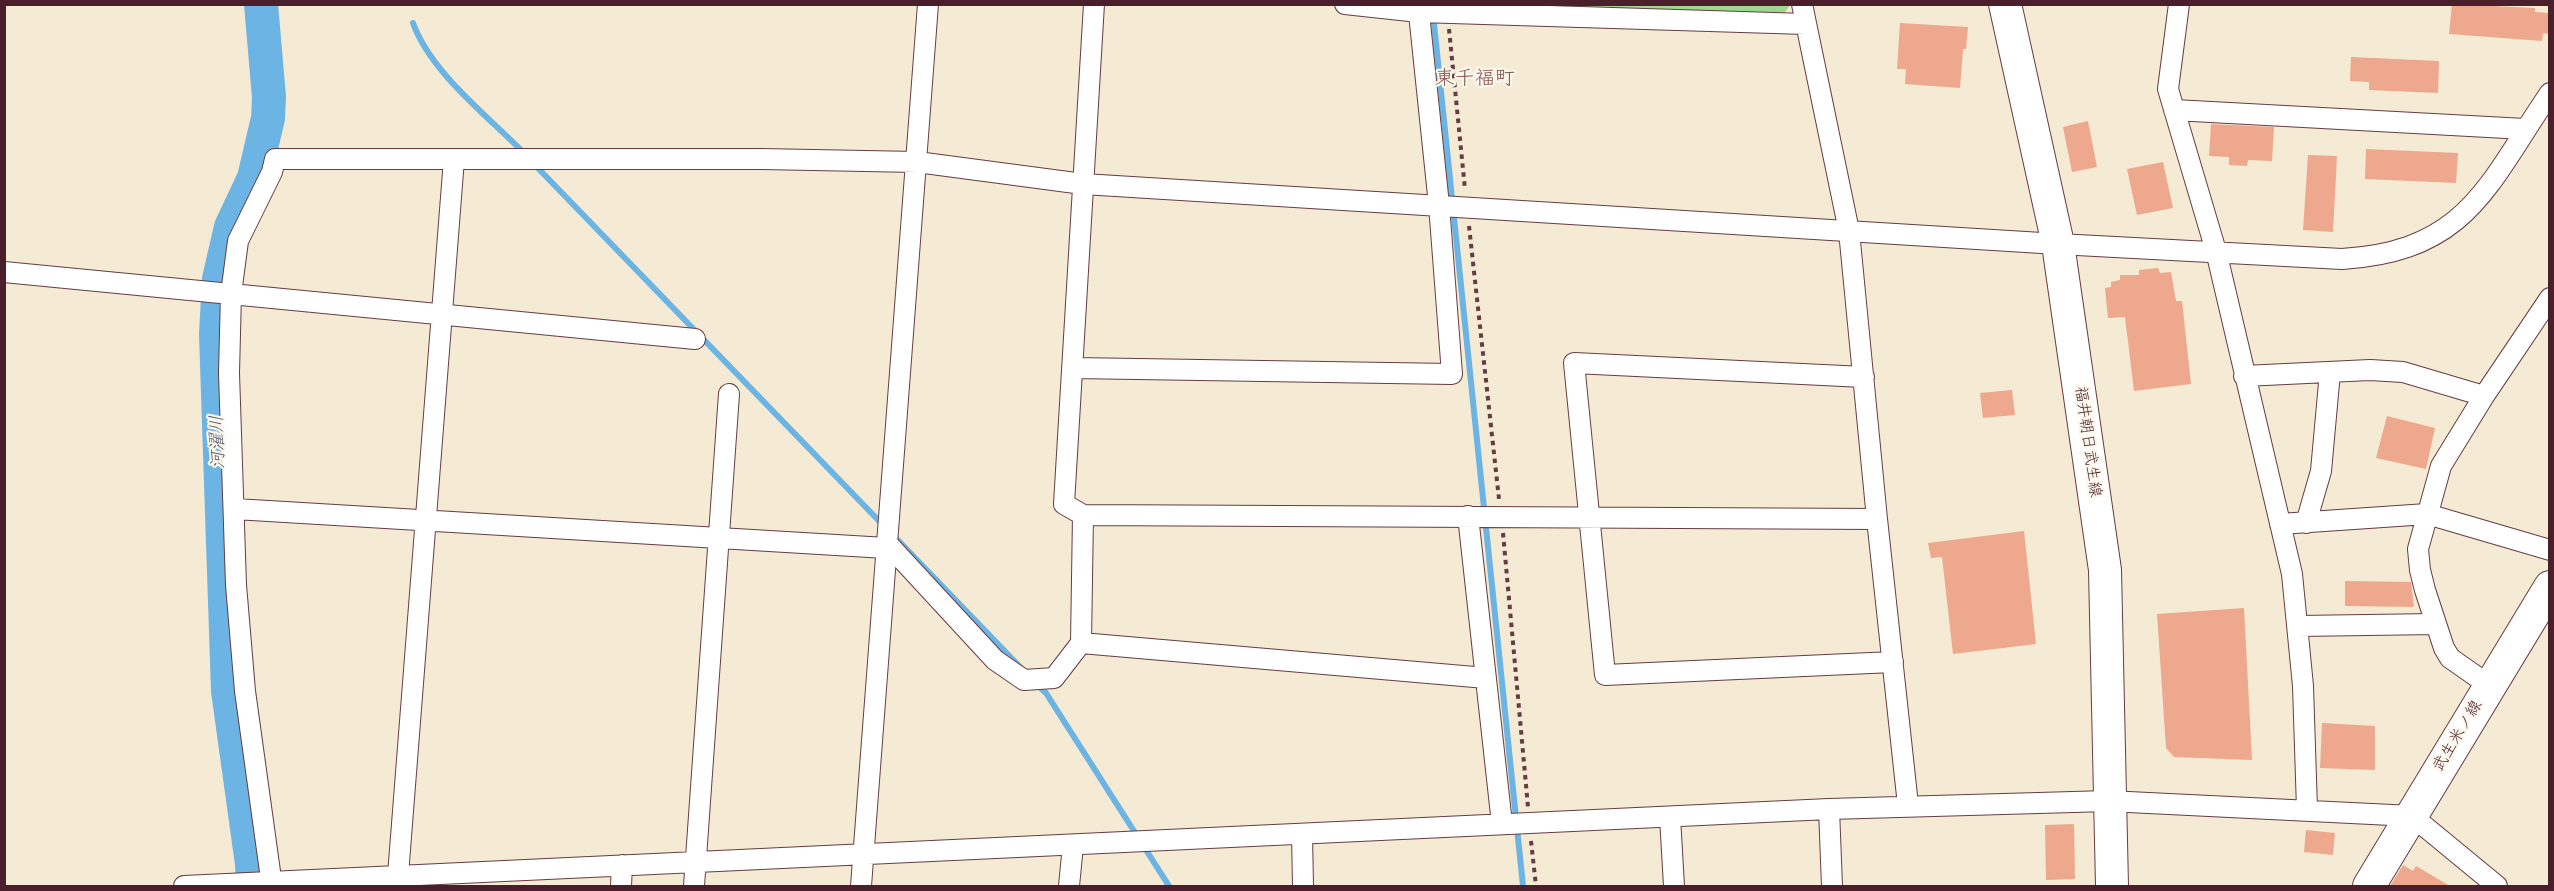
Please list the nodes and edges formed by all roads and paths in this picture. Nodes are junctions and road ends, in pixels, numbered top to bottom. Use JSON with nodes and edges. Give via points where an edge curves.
{"nodes":[{"id":1,"x":928,"y":4,"type":"edge"},
{"id":2,"x":1094,"y":4,"type":"edge"},
{"id":3,"x":1345,"y":4,"type":"edge"},
{"id":4,"x":1802,"y":4,"type":"edge"},
{"id":5,"x":2005,"y":4,"type":"edge"},
{"id":6,"x":2179,"y":4,"type":"edge"},
{"id":7,"x":1418,"y":8,"type":"edge"},
{"id":8,"x":1447,"y":12,"type":"junction"},
{"id":9,"x":1806,"y":24,"type":"junction"},
{"id":10,"x":2550,"y":93,"type":"edge"},
{"id":11,"x":2174,"y":110,"type":"junction"},
{"id":12,"x":2525,"y":129,"type":"junction"},
{"id":13,"x":454,"y":159,"type":"junction"},
{"id":14,"x":917,"y":162,"type":"junction"},
{"id":15,"x":1083,"y":184,"type":"junction"},
{"id":16,"x":1439,"y":205,"type":"junction"},
{"id":17,"x":1467,"y":207,"type":"junction"},
{"id":18,"x":1849,"y":231,"type":"junction"},
{"id":19,"x":2058,"y":244,"type":"junction"},
{"id":20,"x":2216,"y":251,"type":"junction"},
{"id":21,"x":4,"y":272,"type":"edge"},
{"id":22,"x":231,"y":294,"type":"junction"},
{"id":23,"x":2550,"y":298,"type":"edge"},
{"id":24,"x":441,"y":315,"type":"junction"},
{"id":25,"x":695,"y":339,"type":"dead end"},
{"id":26,"x":1074,"y":368,"type":"junction"},
{"id":27,"x":2330,"y":372,"type":"junction"},
{"id":28,"x":2244,"y":376,"type":"junction"},
{"id":29,"x":1864,"y":377,"type":"junction"},
{"id":30,"x":729,"y":394,"type":"dead end"},
{"id":31,"x":2484,"y":396,"type":"junction"},
{"id":32,"x":235,"y":508,"type":"junction"},
{"id":33,"x":2427,"y":514,"type":"junction"},
{"id":34,"x":1083,"y":515,"type":"junction"},
{"id":35,"x":1468,"y":516,"type":"junction"},
{"id":36,"x":1501,"y":516,"type":"junction"},
{"id":37,"x":1588,"y":517,"type":"junction"},
{"id":38,"x":1877,"y":519,"type":"junction"},
{"id":39,"x":425,"y":521,"type":"junction"},
{"id":40,"x":2306,"y":523,"type":"junction"},
{"id":41,"x":2280,"y":524,"type":"junction"},
{"id":42,"x":720,"y":539,"type":"junction"},
{"id":43,"x":886,"y":545,"type":"junction"},
{"id":44,"x":2550,"y":550,"type":"edge"},
{"id":45,"x":2550,"y":587,"type":"edge"},
{"id":46,"x":2436,"y":624,"type":"junction"},
{"id":47,"x":2298,"y":626,"type":"junction"},
{"id":48,"x":1081,"y":643,"type":"junction"},
{"id":49,"x":1893,"y":662,"type":"junction"},
{"id":50,"x":1486,"y":678,"type":"junction"},
{"id":51,"x":2490,"y":686,"type":"junction"},
{"id":52,"x":2108,"y":801,"type":"junction"},
{"id":53,"x":1908,"y":806,"type":"junction"},
{"id":54,"x":1829,"y":809,"type":"junction"},
{"id":55,"x":2307,"y":809,"type":"junction"},
{"id":56,"x":2412,"y":816,"type":"junction"},
{"id":57,"x":1670,"y":817,"type":"junction"},
{"id":58,"x":1502,"y":824,"type":"junction"},
{"id":59,"x":1530,"y":824,"type":"junction"},
{"id":60,"x":1302,"y":834,"type":"junction"},
{"id":61,"x":1072,"y":844,"type":"junction"},
{"id":62,"x":864,"y":854,"type":"junction"},
{"id":63,"x":696,"y":862,"type":"junction"},
{"id":64,"x":622,"y":865,"type":"junction"},
{"id":65,"x":398,"y":875,"type":"junction"},
{"id":66,"x":273,"y":884,"type":"edge"},
{"id":67,"x":184,"y":886,"type":"edge"},
{"id":68,"x":621,"y":886,"type":"edge"},
{"id":69,"x":694,"y":886,"type":"edge"},
{"id":70,"x":861,"y":886,"type":"edge"},
{"id":71,"x":1069,"y":886,"type":"edge"},
{"id":72,"x":1303,"y":886,"type":"edge"},
{"id":73,"x":1536,"y":886,"type":"edge"},
{"id":74,"x":1674,"y":886,"type":"edge"},
{"id":75,"x":1832,"y":886,"type":"edge"},
{"id":76,"x":2112,"y":886,"type":"edge"},
{"id":77,"x":2369,"y":886,"type":"edge"},
{"id":78,"x":2497,"y":886,"type":"edge"}],
"edges":[{"from":1,"to":14,"type":"street"},
{"from":2,"to":15,"type":"street"},
{"from":3,"to":7,"type":"street"},
{"from":4,"to":9,"type":"street"},
{"from":5,"to":19,"type":"main road","name":"福井朝日武生線"},
{"from":6,"to":11,"type":"street","via":[[2168,89]]},
{"from":7,"to":8,"type":"street"},
{"from":7,"to":16,"type":"street"},
{"from":8,"to":9,"type":"street"},
{"from":8,"to":17,"type":"path"},
{"from":9,"to":18,"type":"street"},
{"from":10,"to":12,"type":"street"},
{"from":11,"to":12,"type":"street"},
{"from":11,"to":20,"type":"street"},
{"from":12,"to":20,"type":"street","via":[[2479,198],[2448,228],[2422,242],[2389,254],[2342,259]]},
{"from":13,"to":14,"type":"street"},
{"from":13,"to":22,"type":"street","via":[[274,159],[272,172],[238,242]]},
{"from":13,"to":24,"type":"street"},
{"from":14,"to":15,"type":"street"},
{"from":14,"to":43,"type":"street"},
{"from":15,"to":16,"type":"street"},
{"from":15,"to":26,"type":"street"},
{"from":16,"to":17,"type":"street"},
{"from":16,"to":26,"type":"street","via":[[1452,374]]},
{"from":17,"to":18,"type":"street"},
{"from":17,"to":36,"type":"path"},
{"from":18,"to":19,"type":"street"},
{"from":18,"to":29,"type":"street"},
{"from":19,"to":20,"type":"street"},
{"from":19,"to":52,"type":"main road","name":"福井朝日武生線","via":[[2105,570]]},
{"from":20,"to":28,"type":"street"},
{"from":21,"to":22,"type":"street"},
{"from":22,"to":24,"type":"street"},
{"from":22,"to":32,"type":"street","via":[[229,374]]},
{"from":23,"to":31,"type":"street"},
{"from":24,"to":25,"type":"street"},
{"from":24,"to":39,"type":"street"},
{"from":26,"to":34,"type":"street","via":[[1064,504]]},
{"from":27,"to":28,"type":"street"},
{"from":27,"to":31,"type":"street","via":[[2403,372]]},
{"from":27,"to":40,"type":"street","via":[[2320,471]]},
{"from":28,"to":41,"type":"street"},
{"from":29,"to":37,"type":"street","via":[[1574,363]]},
{"from":29,"to":38,"type":"street"},
{"from":30,"to":42,"type":"street"},
{"from":31,"to":33,"type":"street","via":[[2441,466]]},
{"from":32,"to":39,"type":"street"},
{"from":32,"to":66,"type":"street","via":[[244,691]]},
{"from":33,"to":40,"type":"street"},
{"from":33,"to":44,"type":"street"},
{"from":33,"to":46,"type":"street","via":[[2418,549]]},
{"from":34,"to":35,"type":"street"},
{"from":34,"to":48,"type":"street"},
{"from":35,"to":36,"type":"street"},
{"from":35,"to":50,"type":"street"},
{"from":36,"to":37,"type":"street"},
{"from":36,"to":59,"type":"path"},
{"from":37,"to":38,"type":"street"},
{"from":37,"to":49,"type":"street","via":[[1605,675]]},
{"from":38,"to":49,"type":"street"},
{"from":39,"to":42,"type":"street"},
{"from":39,"to":65,"type":"street"},
{"from":40,"to":41,"type":"street"},
{"from":41,"to":47,"type":"street","via":[[2292,574]]},
{"from":42,"to":43,"type":"street"},
{"from":42,"to":63,"type":"street"},
{"from":43,"to":48,"type":"street","via":[[995,660],[1024,680],[1054,678]]},
{"from":43,"to":62,"type":"street"},
{"from":45,"to":51,"type":"main road","name":"武生米ノ線"},
{"from":46,"to":47,"type":"street"},
{"from":46,"to":51,"type":"street","via":[[2450,658]]},
{"from":47,"to":55,"type":"street"},
{"from":48,"to":50,"type":"street"},
{"from":49,"to":53,"type":"street"},
{"from":50,"to":58,"type":"street"},
{"from":51,"to":56,"type":"main road","name":"武生米ノ線"},
{"from":52,"to":53,"type":"street"},
{"from":52,"to":55,"type":"street"},
{"from":52,"to":76,"type":"main road","name":"福井朝日武生線"},
{"from":53,"to":54,"type":"street"},
{"from":54,"to":57,"type":"street"},
{"from":54,"to":75,"type":"street"},
{"from":55,"to":56,"type":"street"},
{"from":56,"to":77,"type":"main road","name":"武生米ノ線"},
{"from":56,"to":78,"type":"street"},
{"from":57,"to":59,"type":"street"},
{"from":57,"to":74,"type":"street"},
{"from":58,"to":59,"type":"street"},
{"from":58,"to":60,"type":"street"},
{"from":59,"to":73,"type":"path"},
{"from":60,"to":61,"type":"street"},
{"from":60,"to":72,"type":"street"},
{"from":61,"to":62,"type":"street"},
{"from":61,"to":71,"type":"street"},
{"from":62,"to":63,"type":"street"},
{"from":62,"to":70,"type":"street"},
{"from":63,"to":64,"type":"street"},
{"from":63,"to":69,"type":"street"},
{"from":64,"to":65,"type":"street"},
{"from":64,"to":68,"type":"street"},
{"from":65,"to":66,"type":"street"},
{"from":66,"to":67,"type":"street"}]}
